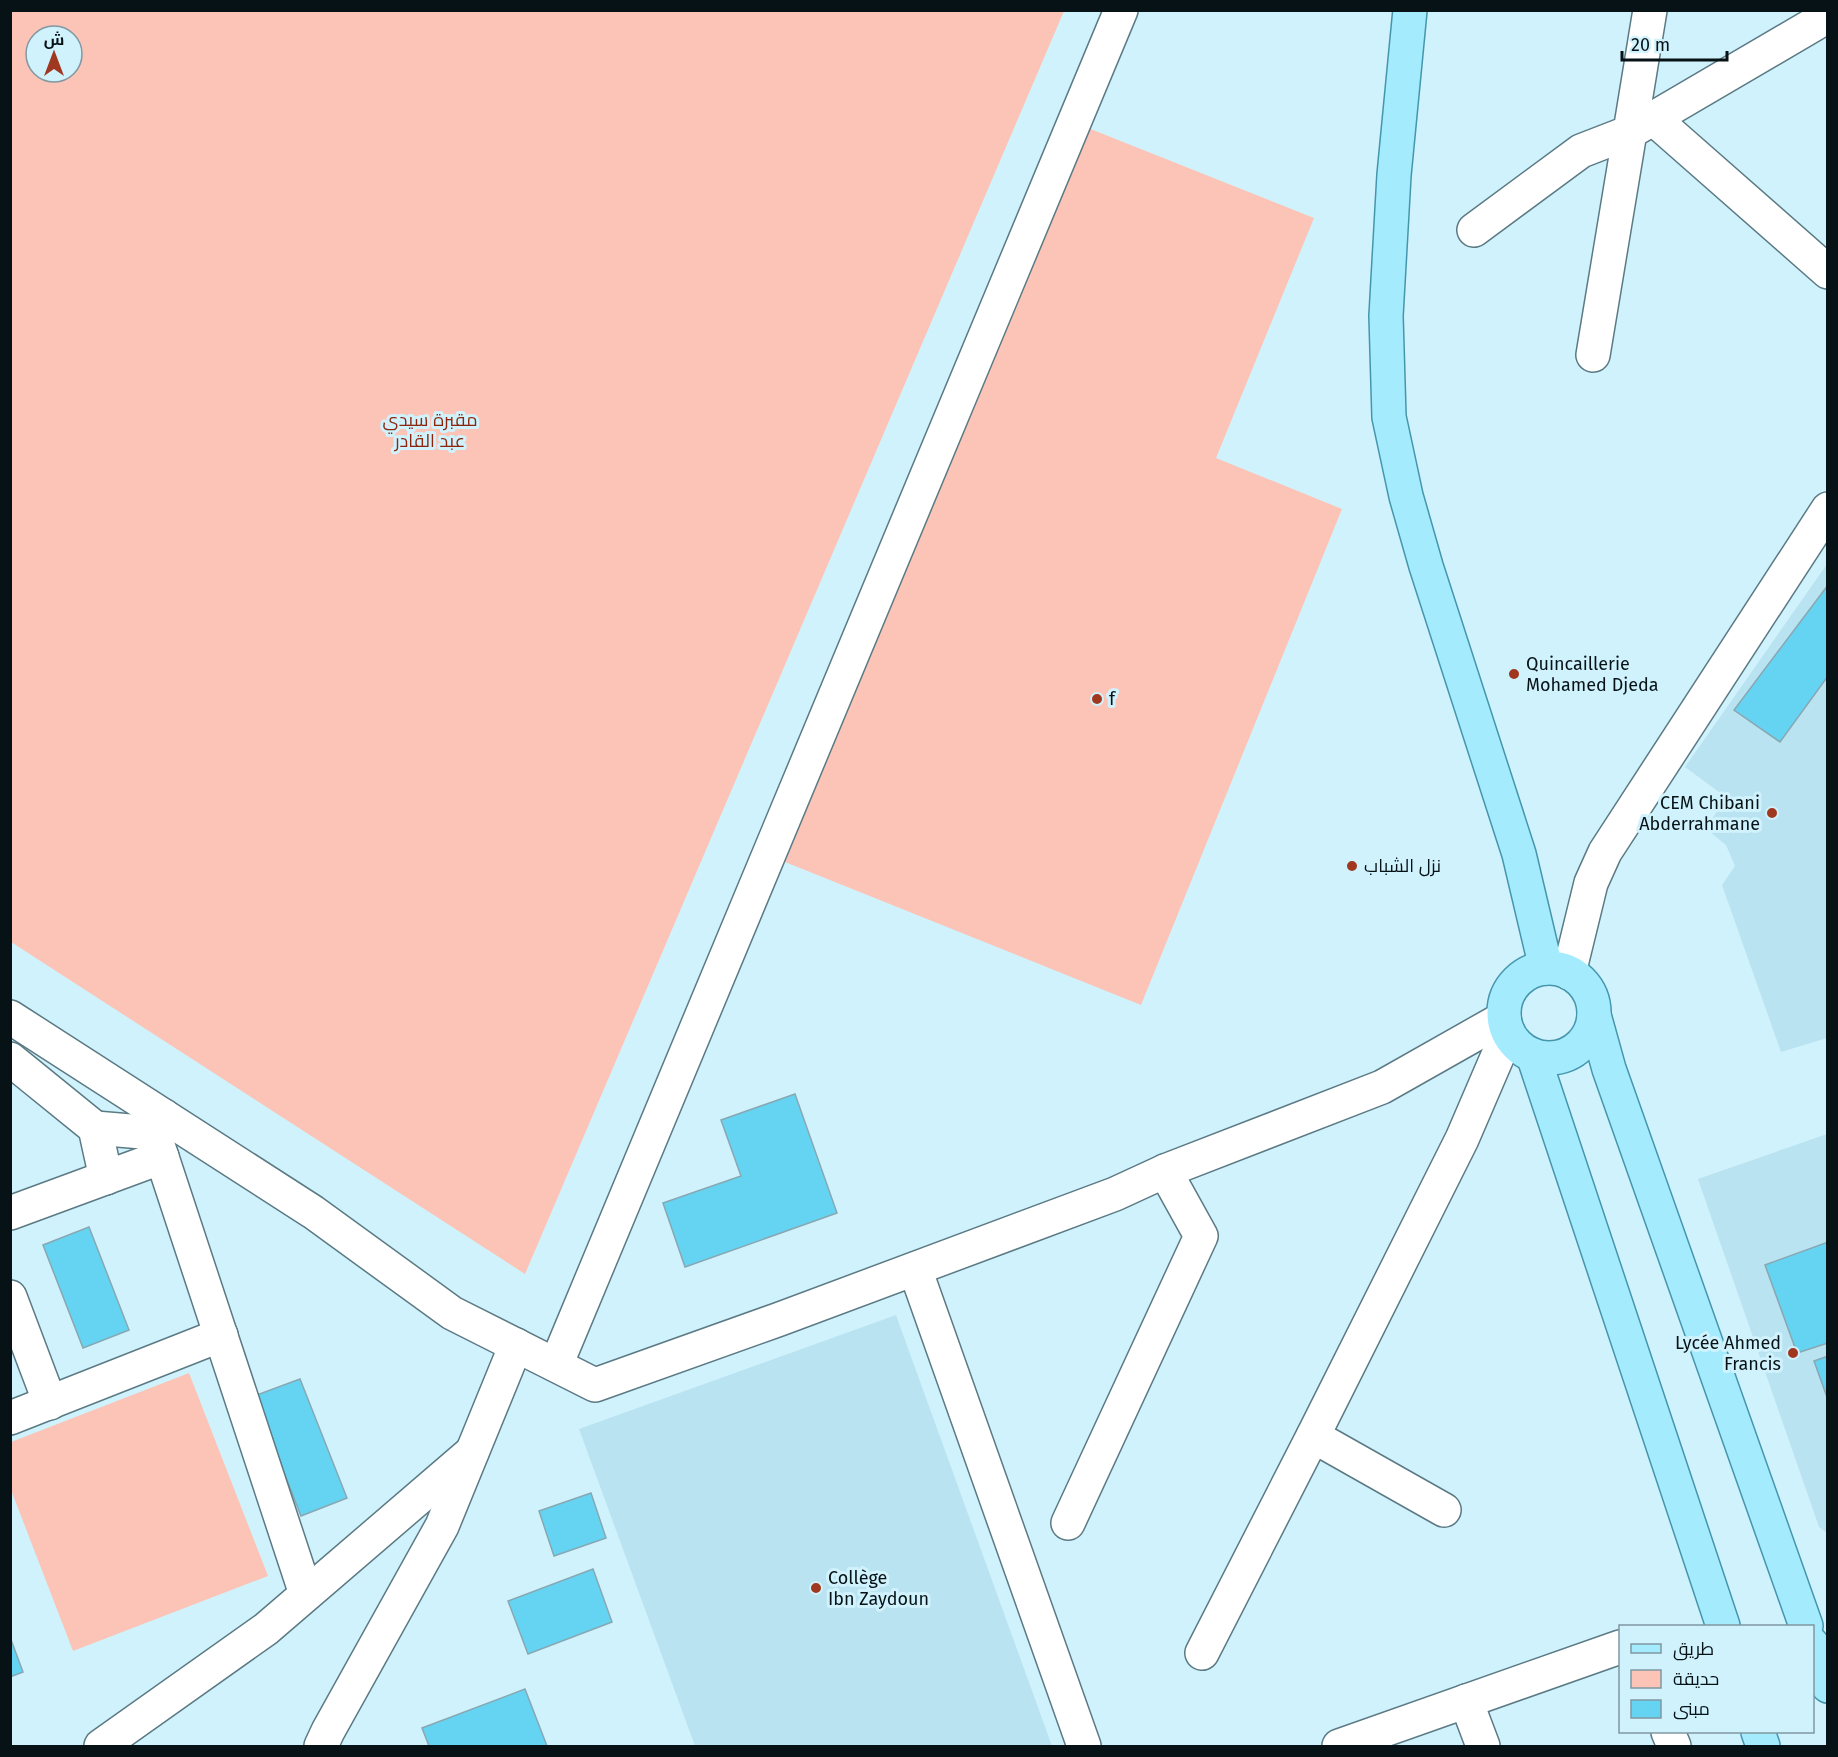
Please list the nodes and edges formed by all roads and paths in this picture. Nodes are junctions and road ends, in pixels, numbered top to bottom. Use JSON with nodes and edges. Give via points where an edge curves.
{"nodes":[{"id":1,"x":1121,"y":10,"type":"edge"},
{"id":2,"x":1410,"y":10,"type":"edge"},
{"id":3,"x":1650,"y":10,"type":"edge"},
{"id":4,"x":1827,"y":16,"type":"edge"},
{"id":5,"x":1642,"y":126,"type":"junction"},
{"id":6,"x":1474,"y":230,"type":"dead end"},
{"id":7,"x":1827,"y":272,"type":"edge"},
{"id":8,"x":1593,"y":356,"type":"dead end"},
{"id":9,"x":1827,"y":509,"type":"edge"},
{"id":10,"x":1558,"y":971,"type":"junction"},
{"id":11,"x":1594,"y":1015,"type":"junction"},
{"id":12,"x":10,"y":1017,"type":"edge"},
{"id":13,"x":1506,"y":1025,"type":"junction"},
{"id":14,"x":1533,"y":1055,"type":"junction"},
{"id":15,"x":12,"y":1062,"type":"edge"},
{"id":16,"x":95,"y":1128,"type":"junction"},
{"id":17,"x":160,"y":1135,"type":"junction"},
{"id":18,"x":1165,"y":1171,"type":"junction"},
{"id":19,"x":106,"y":1178,"type":"junction"},
{"id":20,"x":10,"y":1213,"type":"edge"},
{"id":21,"x":915,"y":1269,"type":"junction"},
{"id":22,"x":10,"y":1297,"type":"edge"},
{"id":23,"x":221,"y":1335,"type":"junction"},
{"id":24,"x":516,"y":1345,"type":"junction"},
{"id":25,"x":556,"y":1365,"type":"junction"},
{"id":26,"x":50,"y":1403,"type":"junction"},
{"id":27,"x":10,"y":1418,"type":"edge"},
{"id":28,"x":1313,"y":1436,"type":"junction"},
{"id":29,"x":472,"y":1452,"type":"junction"},
{"id":30,"x":1444,"y":1510,"type":"dead end"},
{"id":31,"x":1068,"y":1523,"type":"dead end"},
{"id":32,"x":306,"y":1594,"type":"junction"},
{"id":33,"x":1723,"y":1625,"type":"edge"},
{"id":34,"x":1806,"y":1625,"type":"edge"},
{"id":35,"x":1619,"y":1647,"type":"edge"},
{"id":36,"x":1814,"y":1650,"type":"edge"},
{"id":37,"x":1202,"y":1653,"type":"dead end"},
{"id":38,"x":1827,"y":1686,"type":"edge"},
{"id":39,"x":1466,"y":1701,"type":"junction"},
{"id":40,"x":101,"y":1746,"type":"edge"},
{"id":41,"x":321,"y":1746,"type":"edge"},
{"id":42,"x":1084,"y":1746,"type":"edge"},
{"id":43,"x":1339,"y":1746,"type":"edge"},
{"id":44,"x":1483,"y":1746,"type":"edge"}],
"edges":[{"from":1,"to":25,"type":"street"},
{"from":2,"to":10,"type":"main road","via":[[1394,175],[1386,315],[1389,417],[1426,566]]},
{"from":3,"to":5,"type":"street"},
{"from":4,"to":5,"type":"street"},
{"from":5,"to":6,"type":"street","via":[[1581,151]]},
{"from":5,"to":7,"type":"street"},
{"from":5,"to":8,"type":"street"},
{"from":9,"to":10,"type":"street","via":[[1605,852]]},
{"from":10,"to":11,"type":"main road","via":[[1580,981],[1592,1002]]},
{"from":10,"to":13,"type":"main road","via":[[1535,971],[1514,984],[1506,1000]]},
{"from":11,"to":14,"type":"main road","via":[[1591,1029],[1574,1051],[1547,1058]]},
{"from":11,"to":34,"type":"main road","via":[[1609,1069]]},
{"from":12,"to":17,"type":"street"},
{"from":13,"to":14,"type":"main road","via":[[1514,1042]]},
{"from":13,"to":18,"type":"street","via":[[1382,1087]]},
{"from":13,"to":28,"type":"street","via":[[1462,1139]]},
{"from":14,"to":33,"type":"main road"},
{"from":15,"to":16,"type":"street"},
{"from":16,"to":17,"type":"street"},
{"from":16,"to":19,"type":"street"},
{"from":17,"to":19,"type":"street"},
{"from":17,"to":23,"type":"street"},
{"from":17,"to":24,"type":"street","via":[[313,1212],[452,1313]]},
{"from":18,"to":21,"type":"street","via":[[1115,1194]]},
{"from":18,"to":31,"type":"street","via":[[1200,1236]]},
{"from":19,"to":20,"type":"street"},
{"from":21,"to":25,"type":"street","via":[[595,1385]]},
{"from":21,"to":42,"type":"street"},
{"from":22,"to":26,"type":"street"},
{"from":23,"to":26,"type":"street"},
{"from":23,"to":32,"type":"street"},
{"from":24,"to":25,"type":"street"},
{"from":24,"to":29,"type":"street"},
{"from":26,"to":27,"type":"street"},
{"from":28,"to":30,"type":"street"},
{"from":28,"to":37,"type":"street"},
{"from":29,"to":32,"type":"street"},
{"from":29,"to":41,"type":"street","via":[[442,1526]]},
{"from":32,"to":40,"type":"street","via":[[266,1629]]},
{"from":35,"to":39,"type":"street"},
{"from":36,"to":38,"type":"main road"},
{"from":39,"to":43,"type":"street"},
{"from":39,"to":44,"type":"street"}]}
